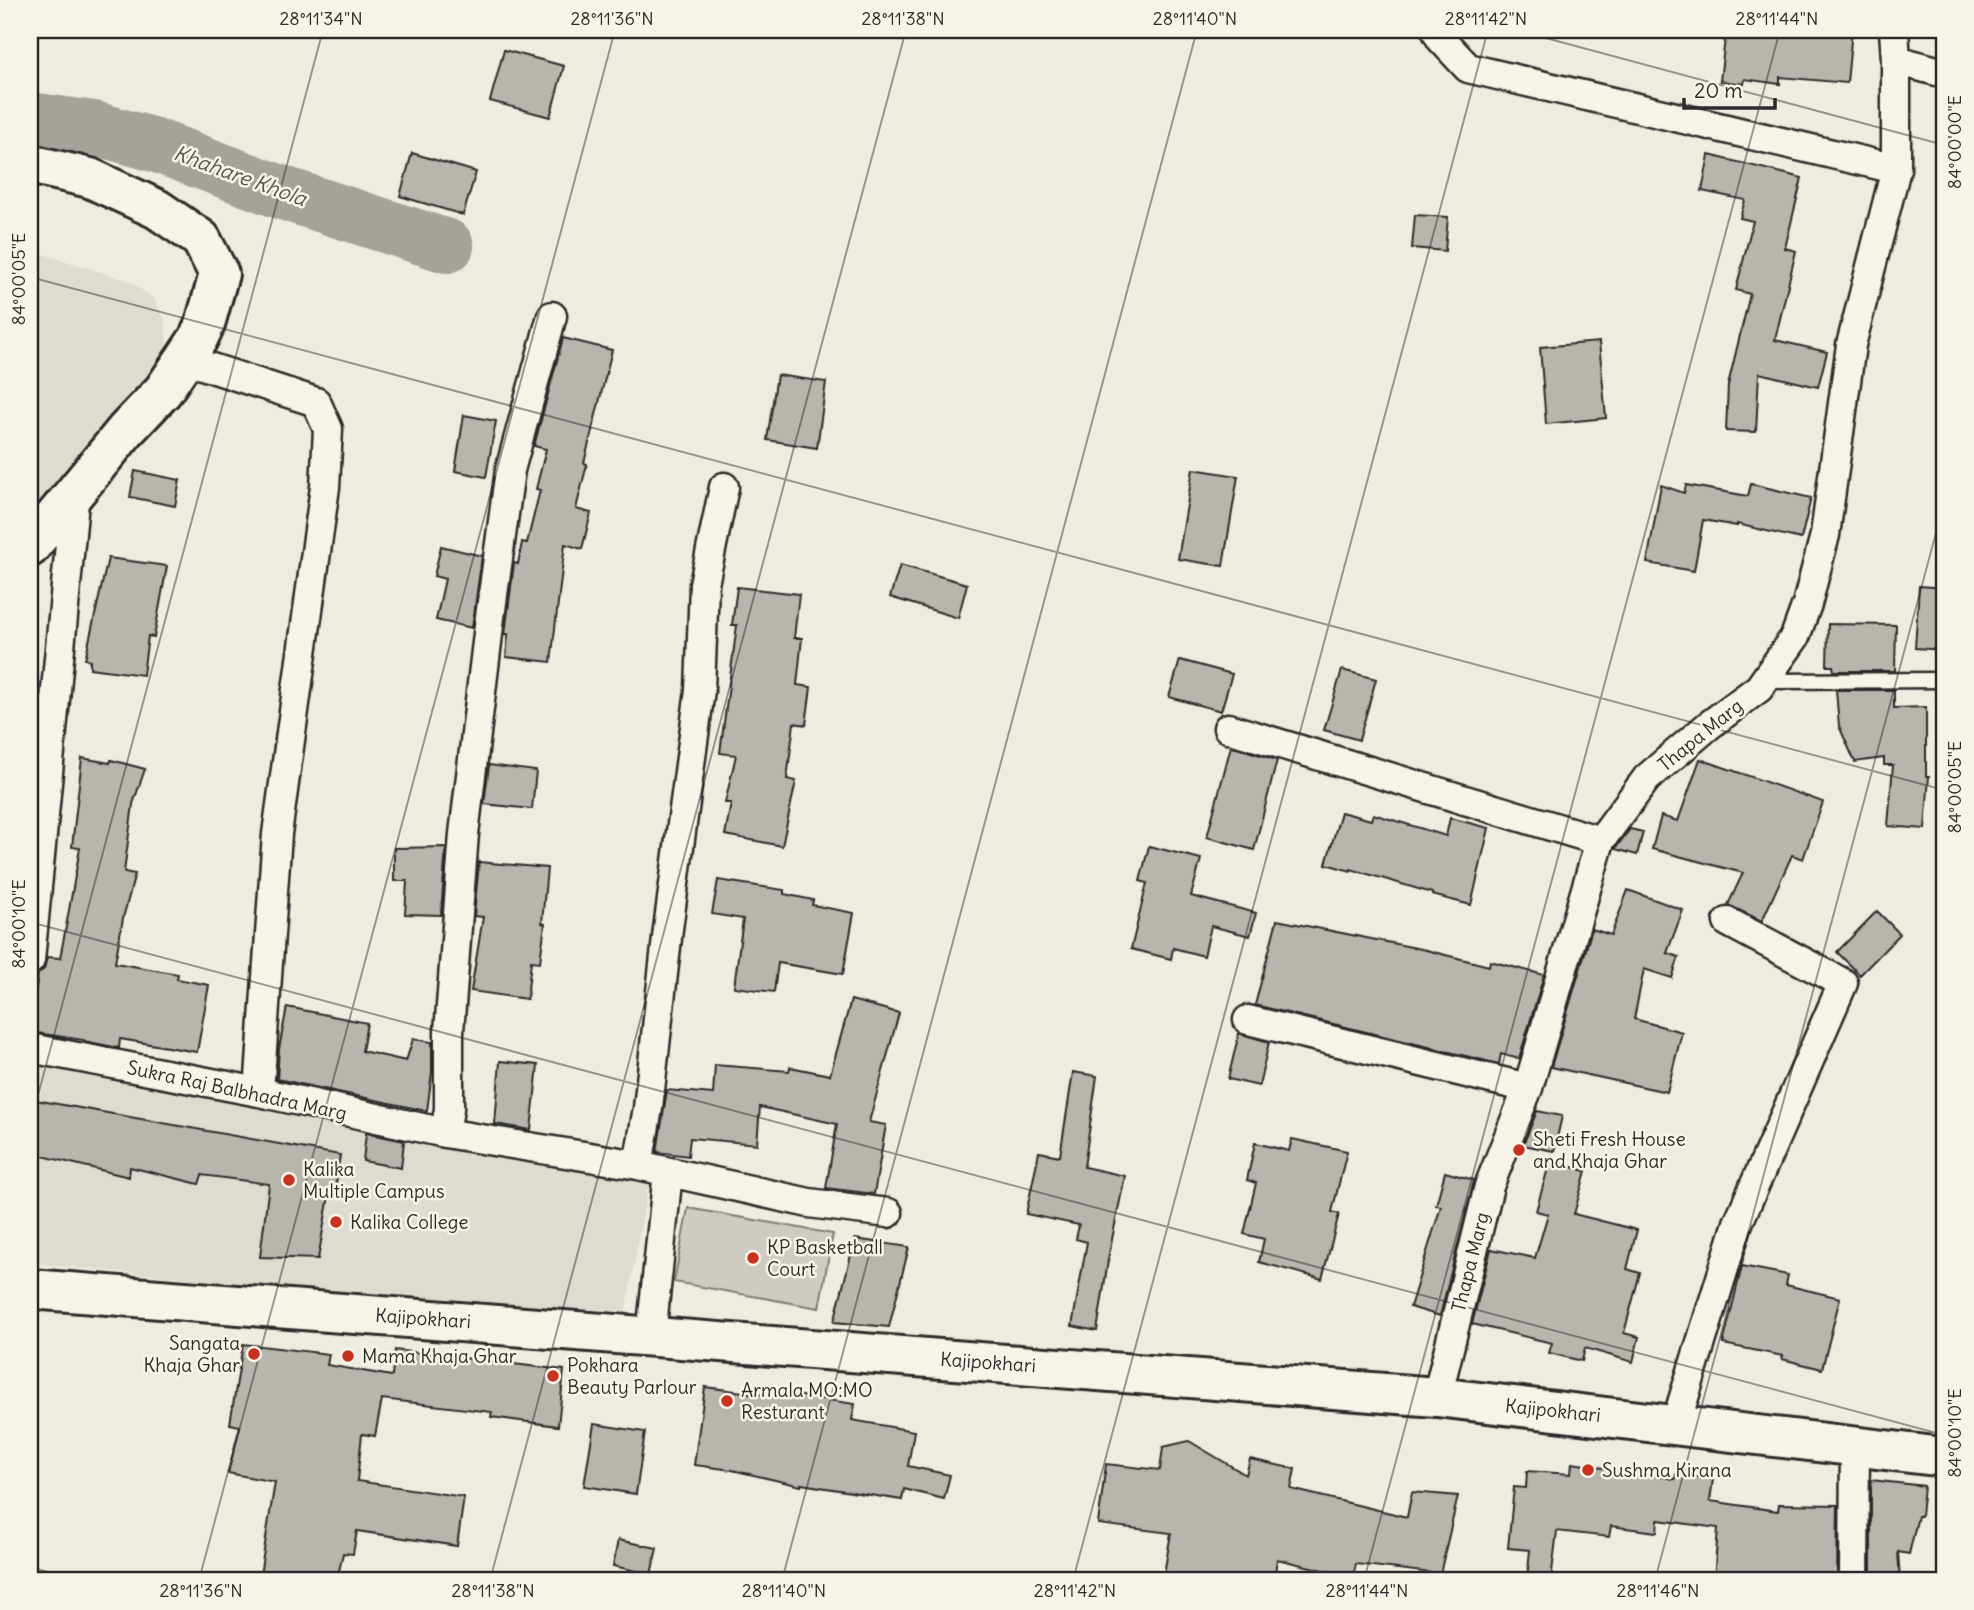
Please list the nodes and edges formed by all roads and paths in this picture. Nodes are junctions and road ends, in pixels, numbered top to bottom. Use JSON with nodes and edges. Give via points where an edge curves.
{"nodes":[{"id":1,"x":1436,"y":30,"type":"edge"},
{"id":2,"x":1894,"y":30,"type":"edge"},
{"id":3,"x":1896,"y":60,"type":"junction"},
{"id":4,"x":1944,"y":73,"type":"edge"},
{"id":5,"x":30,"y":164,"type":"edge"},
{"id":6,"x":1896,"y":169,"type":"junction"},
{"id":7,"x":552,"y":317,"type":"dead end"},
{"id":8,"x":184,"y":359,"type":"junction"},
{"id":9,"x":724,"y":488,"type":"dead end"},
{"id":10,"x":75,"y":492,"type":"junction"},
{"id":11,"x":30,"y":547,"type":"edge"},
{"id":12,"x":1944,"y":680,"type":"edge"},
{"id":13,"x":1763,"y":681,"type":"junction"},
{"id":14,"x":1228,"y":728,"type":"dead end"},
{"id":15,"x":1600,"y":841,"type":"junction"},
{"id":16,"x":1728,"y":922,"type":"dead end"},
{"id":17,"x":30,"y":960,"type":"edge"},
{"id":18,"x":1248,"y":1020,"type":"dead end"},
{"id":19,"x":30,"y":1048,"type":"edge"},
{"id":20,"x":1528,"y":1088,"type":"junction"},
{"id":21,"x":259,"y":1092,"type":"junction"},
{"id":22,"x":445,"y":1133,"type":"junction"},
{"id":23,"x":638,"y":1165,"type":"junction"},
{"id":24,"x":668,"y":1172,"type":"junction"},
{"id":25,"x":888,"y":1213,"type":"dead end"},
{"id":26,"x":30,"y":1289,"type":"edge"},
{"id":27,"x":651,"y":1336,"type":"junction"},
{"id":28,"x":1437,"y":1396,"type":"junction"},
{"id":29,"x":1676,"y":1423,"type":"junction"},
{"id":30,"x":1855,"y":1445,"type":"junction"},
{"id":31,"x":1944,"y":1457,"type":"edge"},
{"id":32,"x":1854,"y":1580,"type":"edge"}],
"edges":[{"from":1,"to":6,"type":"street","via":[[1468,68]]},
{"from":2,"to":3,"type":"street","name":"Thapa Marg"},
{"from":3,"to":4,"type":"street"},
{"from":3,"to":6,"type":"street","name":"Thapa Marg"},
{"from":5,"to":8,"type":"main road","via":[[90,178],[158,209],[201,239],[219,274],[205,324]]},
{"from":6,"to":13,"type":"street","name":"Thapa Marg","via":[[1851,345],[1825,535],[1796,637]]},
{"from":7,"to":22,"type":"street","via":[[510,470],[489,617],[464,834]]},
{"from":8,"to":10,"type":"main road","via":[[163,391]]},
{"from":8,"to":21,"type":"street","via":[[316,402],[328,429],[325,487],[277,834]]},
{"from":9,"to":23,"type":"street","via":[[704,584],[699,690]]},
{"from":10,"to":11,"type":"main road"},
{"from":10,"to":17,"type":"street"},
{"from":12,"to":13,"type":"lane"},
{"from":13,"to":15,"type":"street","name":"Thapa Marg","via":[[1647,778]]},
{"from":14,"to":15,"type":"street"},
{"from":15,"to":20,"type":"street","name":"Thapa Marg"},
{"from":16,"to":29,"type":"street","via":[[1843,983],[1738,1223]]},
{"from":18,"to":20,"type":"street"},
{"from":19,"to":21,"type":"street","name":"Sukra Raj Balbhadra Marg"},
{"from":20,"to":28,"type":"street","name":"Thapa Marg","via":[[1489,1186]]},
{"from":21,"to":22,"type":"street","name":"Sukra Raj Balbhadra Marg"},
{"from":22,"to":23,"type":"street","name":"Sukra Raj Balbhadra Marg"},
{"from":23,"to":24,"type":"street","name":"Sukra Raj Balbhadra Marg"},
{"from":24,"to":25,"type":"street","name":"Sukra Raj Balbhadra Marg","via":[[809,1203]]},
{"from":24,"to":27,"type":"street"},
{"from":26,"to":27,"type":"main road","name":"Kajipokhari"},
{"from":27,"to":28,"type":"main road","name":"Kajipokhari"},
{"from":28,"to":29,"type":"main road","name":"Kajipokhari"},
{"from":29,"to":30,"type":"main road","name":"Kajipokhari"},
{"from":30,"to":31,"type":"main road","name":"Kajipokhari"},
{"from":30,"to":32,"type":"street"}]}
